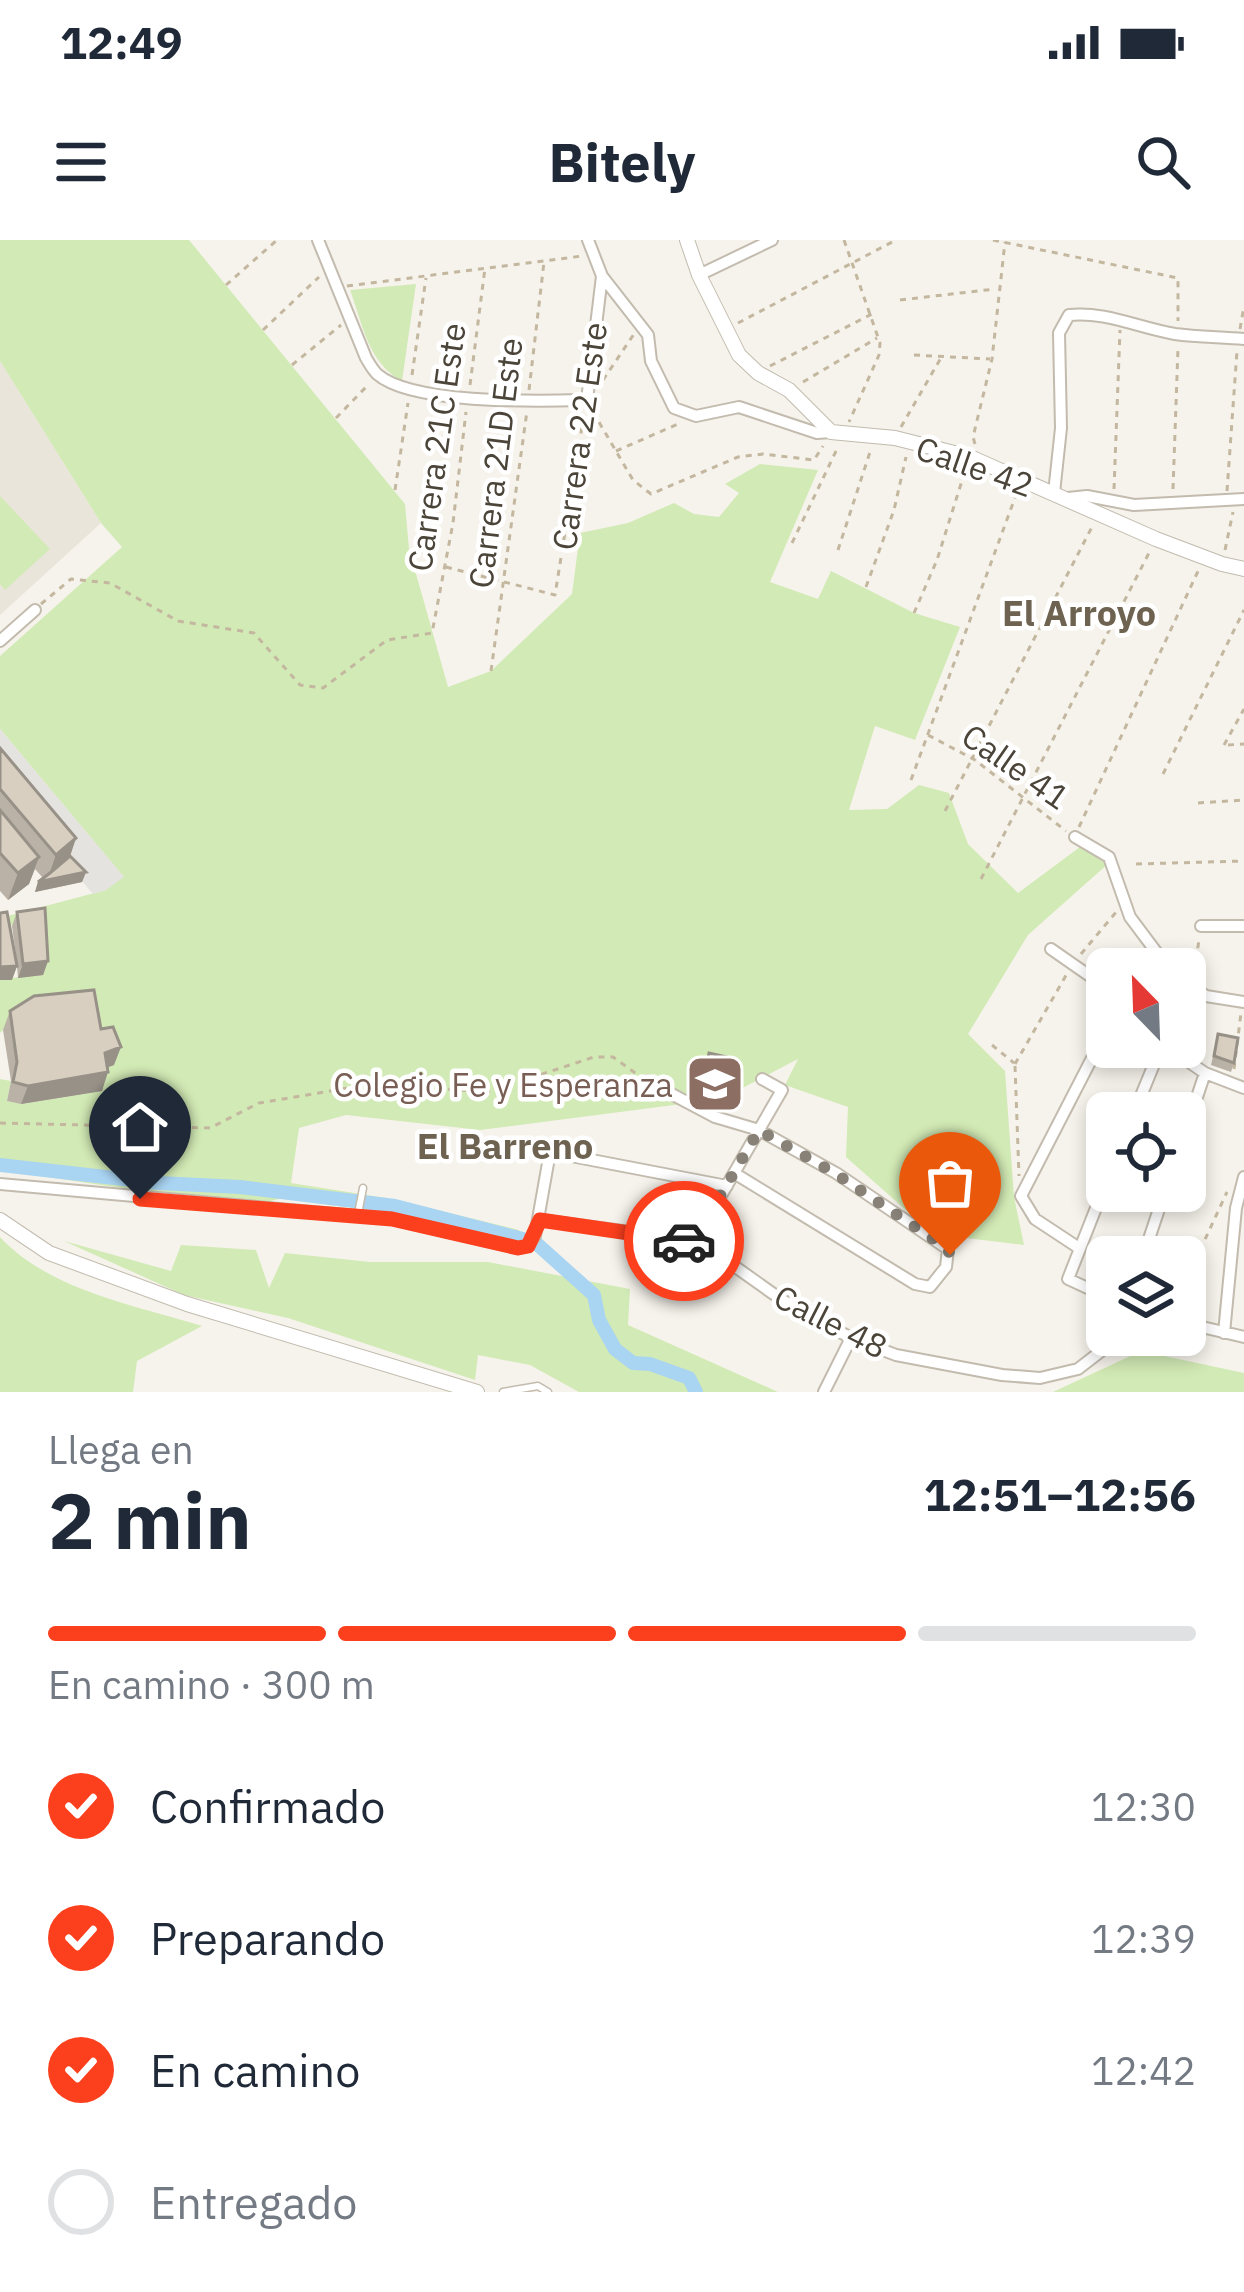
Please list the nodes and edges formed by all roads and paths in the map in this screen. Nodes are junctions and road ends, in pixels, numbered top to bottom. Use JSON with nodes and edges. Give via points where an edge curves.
{"nodes":[{"id":1,"x":278,"y":240,"type":"edge"},
{"id":2,"x":318,"y":240,"type":"edge"},
{"id":3,"x":588,"y":240,"type":"edge"},
{"id":4,"x":687,"y":240,"type":"edge"},
{"id":5,"x":772,"y":240,"type":"edge"},
{"id":6,"x":844,"y":240,"type":"edge"},
{"id":7,"x":896,"y":240,"type":"edge"},
{"id":8,"x":993,"y":240,"type":"edge"},
{"id":9,"x":1005,"y":241,"type":"edge"},
{"id":10,"x":596,"y":254,"type":"junction"},
{"id":11,"x":854,"y":260,"type":"junction"},
{"id":12,"x":544,"y":262,"type":"junction"},
{"id":13,"x":329,"y":267,"type":"junction"},
{"id":14,"x":485,"y":268,"type":"junction"},
{"id":15,"x":699,"y":274,"type":"junction"},
{"id":16,"x":602,"y":276,"type":"junction"},
{"id":17,"x":226,"y":285,"type":"dead end"},
{"id":18,"x":340,"y":287,"type":"junction"},
{"id":19,"x":997,"y":289,"type":"junction"},
{"id":20,"x":900,"y":300,"type":"dead end"},
{"id":21,"x":1244,"y":306,"type":"edge"},
{"id":22,"x":872,"y":314,"type":"junction"},
{"id":23,"x":352,"y":316,"type":"junction"},
{"id":24,"x":640,"y":322,"type":"junction"},
{"id":25,"x":1120,"y":322,"type":"junction"},
{"id":26,"x":263,"y":330,"type":"dead end"},
{"id":27,"x":724,"y":330,"type":"junction"},
{"id":28,"x":1178,"y":334,"type":"junction"},
{"id":29,"x":878,"y":337,"type":"junction"},
{"id":30,"x":1241,"y":338,"type":"edge"},
{"id":31,"x":914,"y":356,"type":"dead end"},
{"id":32,"x":942,"y":356,"type":"junction"},
{"id":33,"x":992,"y":359,"type":"junction"},
{"id":34,"x":292,"y":365,"type":"dead end"},
{"id":35,"x":758,"y":373,"type":"junction"},
{"id":36,"x":378,"y":375,"type":"junction"},
{"id":37,"x":789,"y":390,"type":"junction"},
{"id":38,"x":468,"y":398,"type":"junction"},
{"id":39,"x":586,"y":400,"type":"junction"},
{"id":40,"x":528,"y":401,"type":"junction"},
{"id":41,"x":697,"y":416,"type":"junction"},
{"id":42,"x":336,"y":418,"type":"dead end"},
{"id":43,"x":838,"y":433,"type":"junction"},
{"id":44,"x":876,"y":436,"type":"junction"},
{"id":45,"x":902,"y":441,"type":"junction"},
{"id":46,"x":616,"y":451,"type":"junction"},
{"id":47,"x":970,"y":457,"type":"junction"},
{"id":48,"x":989,"y":466,"type":"junction"},
{"id":49,"x":1021,"y":482,"type":"junction"},
{"id":50,"x":1061,"y":496,"type":"junction"},
{"id":51,"x":1236,"y":499,"type":"edge"},
{"id":52,"x":1113,"y":501,"type":"junction"},
{"id":53,"x":1172,"y":503,"type":"junction"},
{"id":54,"x":1099,"y":513,"type":"junction"},
{"id":55,"x":1156,"y":538,"type":"junction"},
{"id":56,"x":792,"y":542,"type":"dead end"},
{"id":57,"x":838,"y":550,"type":"dead end"},
{"id":58,"x":1205,"y":557,"type":"junction"},
{"id":59,"x":1222,"y":565,"type":"junction"},
{"id":60,"x":445,"y":567,"type":"junction"},
{"id":61,"x":1244,"y":568,"type":"edge"},
{"id":62,"x":503,"y":583,"type":"junction"},
{"id":63,"x":866,"y":586,"type":"dead end"},
{"id":64,"x":35,"y":610,"type":"joint"},
{"id":65,"x":1244,"y":610,"type":"edge"},
{"id":66,"x":914,"y":613,"type":"dead end"},
{"id":67,"x":0,"y":640,"type":"edge"},
{"id":68,"x":491,"y":671,"type":"dead end"},
{"id":69,"x":1244,"y":709,"type":"edge"},
{"id":70,"x":928,"y":735,"type":"junction"},
{"id":71,"x":1244,"y":744,"type":"edge"},
{"id":72,"x":975,"y":760,"type":"junction"},
{"id":73,"x":1163,"y":774,"type":"dead end"},
{"id":74,"x":911,"y":780,"type":"dead end"},
{"id":75,"x":1025,"y":799,"type":"junction"},
{"id":76,"x":1244,"y":800,"type":"edge"},
{"id":77,"x":1198,"y":803,"type":"dead end"},
{"id":78,"x":945,"y":811,"type":"dead end"},
{"id":79,"x":1075,"y":838,"type":"junction"},
{"id":80,"x":1244,"y":861,"type":"edge"},
{"id":81,"x":1136,"y":864,"type":"dead end"},
{"id":82,"x":981,"y":879,"type":"dead end"},
{"id":83,"x":1125,"y":903,"type":"junction"},
{"id":84,"x":1201,"y":926,"type":"joint"},
{"id":85,"x":1244,"y":926,"type":"edge"},
{"id":86,"x":1150,"y":948,"type":"edge"},
{"id":87,"x":1196,"y":948,"type":"edge"},
{"id":88,"x":1051,"y":949,"type":"dead end"},
{"id":89,"x":1073,"y":964,"type":"junction"},
{"id":90,"x":1086,"y":973,"type":"edge"},
{"id":91,"x":1206,"y":996,"type":"edge"},
{"id":92,"x":1243,"y":1002,"type":"edge"},
{"id":93,"x":992,"y":1045,"type":"dead end"},
{"id":94,"x":1015,"y":1064,"type":"junction"},
{"id":95,"x":1087,"y":1068,"type":"edge"},
{"id":96,"x":1197,"y":1068,"type":"edge"},
{"id":97,"x":1205,"y":1073,"type":"junction"},
{"id":98,"x":762,"y":1079,"type":"dead end"},
{"id":99,"x":647,"y":1081,"type":"joint"},
{"id":100,"x":1238,"y":1085,"type":"edge"},
{"id":101,"x":1199,"y":1092,"type":"edge"},
{"id":102,"x":0,"y":1124,"type":"edge"},
{"id":103,"x":759,"y":1130,"type":"junction"},
{"id":104,"x":734,"y":1173,"type":"junction"},
{"id":105,"x":1239,"y":1178,"type":"edge"},
{"id":106,"x":0,"y":1184,"type":"edge"},
{"id":107,"x":727,"y":1186,"type":"junction"},
{"id":108,"x":363,"y":1188,"type":"dead end"},
{"id":109,"x":1021,"y":1196,"type":"junction"},
{"id":110,"x":1094,"y":1212,"type":"edge"},
{"id":111,"x":358,"y":1216,"type":"junction"},
{"id":112,"x":0,"y":1220,"type":"edge"},
{"id":113,"x":540,"y":1220,"type":"junction"},
{"id":114,"x":1206,"y":1242,"type":"edge"},
{"id":115,"x":692,"y":1244,"type":"junction"},
{"id":116,"x":1079,"y":1248,"type":"junction"},
{"id":117,"x":1086,"y":1288,"type":"edge"},
{"id":118,"x":1206,"y":1329,"type":"edge"},
{"id":119,"x":1224,"y":1334,"type":"junction"},
{"id":120,"x":1244,"y":1336,"type":"edge"},
{"id":121,"x":851,"y":1338,"type":"junction"},
{"id":122,"x":1095,"y":1356,"type":"edge"},
{"id":123,"x":477,"y":1392,"type":"edge"},
{"id":124,"x":503,"y":1392,"type":"edge"},
{"id":125,"x":548,"y":1392,"type":"edge"},
{"id":126,"x":824,"y":1392,"type":"edge"}],
"edges":[{"from":1,"to":17,"type":"path"},
{"from":2,"to":13,"type":"street"},
{"from":3,"to":10,"type":"street"},
{"from":4,"to":15,"type":"street"},
{"from":5,"to":15,"type":"street"},
{"from":6,"to":11,"type":"path"},
{"from":7,"to":11,"type":"path"},
{"from":8,"to":9,"type":"path"},
{"from":9,"to":19,"type":"path"},
{"from":9,"to":28,"type":"path","via":[[1178,278]]},
{"from":10,"to":12,"type":"path"},
{"from":10,"to":16,"type":"street"},
{"from":11,"to":22,"type":"path"},
{"from":11,"to":27,"type":"path"},
{"from":12,"to":14,"type":"path"},
{"from":12,"to":40,"type":"path","name":"Carrera 21D Este"},
{"from":13,"to":18,"type":"street"},
{"from":13,"to":26,"type":"path"},
{"from":14,"to":18,"type":"path"},
{"from":14,"to":38,"type":"path","name":"Carrera 21C Este"},
{"from":15,"to":27,"type":"street"},
{"from":16,"to":24,"type":"street"},
{"from":16,"to":39,"type":"street","name":"Carrera 22 Este"},
{"from":18,"to":23,"type":"street"},
{"from":19,"to":20,"type":"path"},
{"from":19,"to":33,"type":"path"},
{"from":21,"to":30,"type":"path"},
{"from":22,"to":29,"type":"path"},
{"from":22,"to":35,"type":"path"},
{"from":23,"to":34,"type":"path"},
{"from":23,"to":36,"type":"street"},
{"from":24,"to":39,"type":"path"},
{"from":24,"to":41,"type":"street","via":[[674,408]]},
{"from":25,"to":28,"type":"street"},
{"from":25,"to":50,"type":"street","via":[[1069,315],[1059,333]]},
{"from":25,"to":52,"type":"path"},
{"from":27,"to":35,"type":"street"},
{"from":28,"to":30,"type":"street"},
{"from":28,"to":53,"type":"path"},
{"from":29,"to":37,"type":"path"},
{"from":29,"to":43,"type":"path","via":[[880,355]]},
{"from":30,"to":51,"type":"path"},
{"from":31,"to":32,"type":"path"},
{"from":32,"to":33,"type":"path"},
{"from":32,"to":45,"type":"path"},
{"from":33,"to":48,"type":"path","via":[[973,437]]},
{"from":35,"to":37,"type":"street"},
{"from":36,"to":38,"type":"street","via":[[410,390]]},
{"from":36,"to":42,"type":"path"},
{"from":37,"to":43,"type":"street"},
{"from":38,"to":40,"type":"street"},
{"from":38,"to":60,"type":"path","name":"Carrera 21C Este"},
{"from":39,"to":40,"type":"street"},
{"from":39,"to":46,"type":"path"},
{"from":39,"to":62,"type":"path","name":"Carrera 22 Este","via":[[555,595]]},
{"from":40,"to":62,"type":"path","name":"Carrera 21D Este"},
{"from":41,"to":43,"type":"street","name":"Calle 42","via":[[739,406],[817,434]]},
{"from":41,"to":46,"type":"path"},
{"from":43,"to":44,"type":"street","name":"Calle 42"},
{"from":43,"to":46,"type":"path","via":[[814,460],[738,457],[651,494]]},
{"from":43,"to":56,"type":"path"},
{"from":44,"to":45,"type":"street","name":"Calle 42"},
{"from":44,"to":57,"type":"path"},
{"from":45,"to":47,"type":"street","name":"Calle 42"},
{"from":45,"to":63,"type":"path","via":[[894,510]]},
{"from":47,"to":48,"type":"street","name":"Calle 42"},
{"from":47,"to":66,"type":"path"},
{"from":48,"to":49,"type":"street","name":"Calle 42"},
{"from":49,"to":50,"type":"street","name":"Calle 42"},
{"from":49,"to":70,"type":"path"},
{"from":50,"to":52,"type":"street"},
{"from":50,"to":54,"type":"street","name":"Calle 42"},
{"from":51,"to":53,"type":"street"},
{"from":51,"to":59,"type":"path"},
{"from":52,"to":53,"type":"street"},
{"from":54,"to":55,"type":"street","name":"Calle 42"},
{"from":54,"to":72,"type":"path"},
{"from":55,"to":58,"type":"street","name":"Calle 42"},
{"from":55,"to":75,"type":"path"},
{"from":58,"to":59,"type":"street","name":"Calle 42"},
{"from":58,"to":79,"type":"path"},
{"from":59,"to":61,"type":"street","name":"Calle 42"},
{"from":60,"to":62,"type":"path"},
{"from":60,"to":64,"type":"path","name":"Carrera 21C Este","via":[[432,633],[387,640],[322,688],[300,685],[254,633],[178,621],[110,583],[71,579]]},
{"from":62,"to":68,"type":"path","name":"Carrera 21D Este"},
{"from":64,"to":67,"type":"street"},
{"from":65,"to":73,"type":"path"},
{"from":69,"to":71,"type":"path","via":[[1225,746]]},
{"from":70,"to":72,"type":"path","name":"Calle 41"},
{"from":70,"to":74,"type":"path"},
{"from":72,"to":75,"type":"path","name":"Calle 41"},
{"from":72,"to":78,"type":"path"},
{"from":75,"to":79,"type":"path","name":"Calle 41"},
{"from":75,"to":82,"type":"path"},
{"from":76,"to":77,"type":"path"},
{"from":79,"to":83,"type":"street","via":[[1109,857]]},
{"from":80,"to":81,"type":"path"},
{"from":83,"to":86,"type":"street"},
{"from":83,"to":89,"type":"path"},
{"from":84,"to":85,"type":"street"},
{"from":84,"to":87,"type":"path"},
{"from":88,"to":89,"type":"street"},
{"from":89,"to":90,"type":"street"},
{"from":89,"to":94,"type":"path"},
{"from":91,"to":92,"type":"street"},
{"from":92,"to":100,"type":"path"},
{"from":93,"to":94,"type":"path"},
{"from":94,"to":109,"type":"path"},
{"from":95,"to":109,"type":"street"},
{"from":96,"to":97,"type":"street"},
{"from":97,"to":100,"type":"street"},
{"from":97,"to":101,"type":"street"},
{"from":98,"to":103,"type":"street","via":[[782,1090]]},
{"from":99,"to":102,"type":"path","via":[[613,1057],[594,1057],[488,1092],[372,1084],[259,1103],[210,1128]]},
{"from":99,"to":103,"type":"street"},
{"from":103,"to":104,"type":"street"},
{"from":103,"to":104,"type":"street","via":[[948,1249],[946,1267],[930,1287],[914,1284]]},
{"from":104,"to":107,"type":"street"},
{"from":105,"to":114,"type":"path"},
{"from":105,"to":119,"type":"street"},
{"from":106,"to":111,"type":"street"},
{"from":107,"to":113,"type":"street","via":[[550,1152]]},
{"from":107,"to":115,"type":"street"},
{"from":108,"to":111,"type":"lane"},
{"from":109,"to":116,"type":"street","via":[[1035,1219]]},
{"from":110,"to":116,"type":"street"},
{"from":111,"to":113,"type":"street","via":[[518,1248],[532,1241]]},
{"from":112,"to":123,"type":"street","via":[[49,1252],[188,1304]]},
{"from":113,"to":115,"type":"street","name":"Calle 48"},
{"from":115,"to":121,"type":"street","name":"Calle 48"},
{"from":116,"to":117,"type":"street","via":[[1068,1280]]},
{"from":118,"to":119,"type":"street"},
{"from":119,"to":120,"type":"street"},
{"from":121,"to":122,"type":"street","name":"Calle 48","via":[[896,1354],[1040,1378]]},
{"from":121,"to":126,"type":"street"},
{"from":124,"to":125,"type":"lane"}]}
